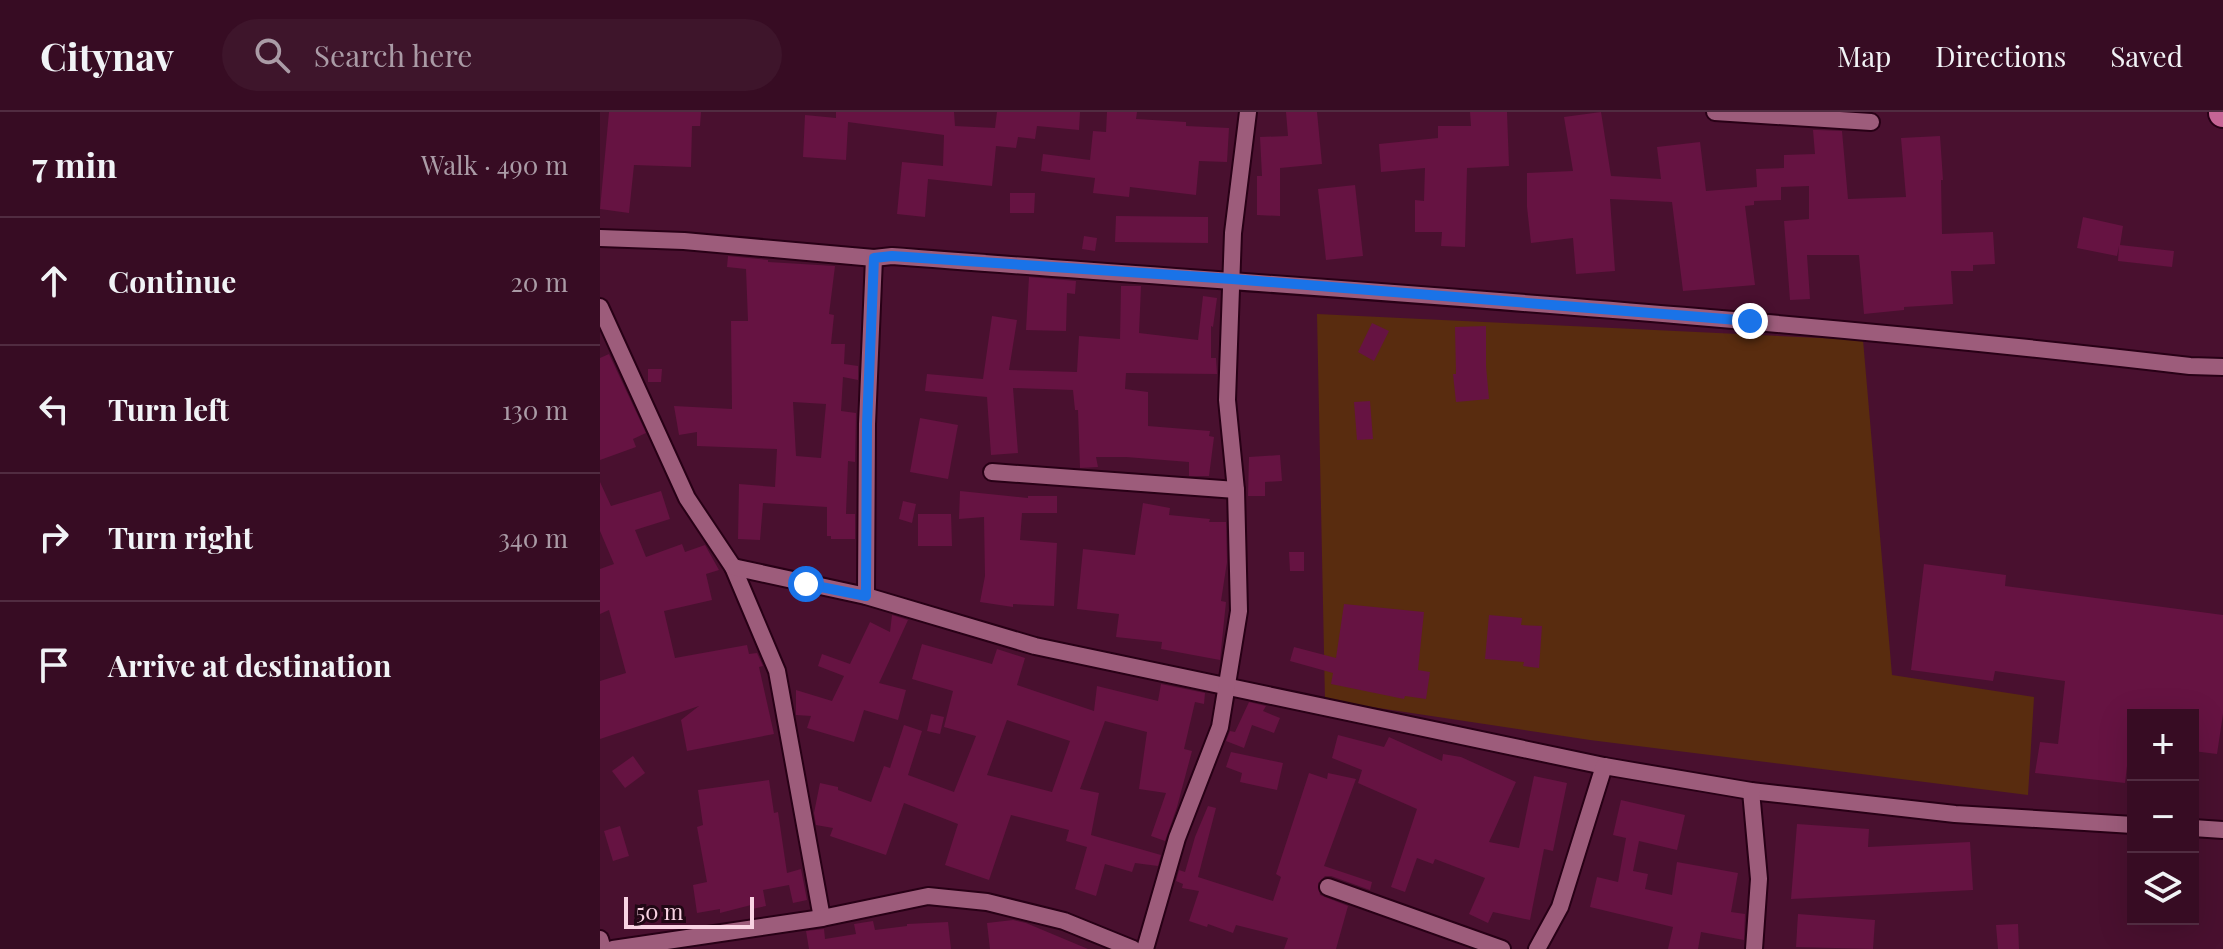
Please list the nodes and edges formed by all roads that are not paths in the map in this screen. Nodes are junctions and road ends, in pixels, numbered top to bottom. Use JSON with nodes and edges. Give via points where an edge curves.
{"nodes":[{"id":1,"x":1248,"y":112,"type":"edge"},
{"id":2,"x":1715,"y":112,"type":"edge"},
{"id":3,"x":1871,"y":122,"type":"dead end"},
{"id":4,"x":600,"y":238,"type":"edge"},
{"id":5,"x":874,"y":258,"type":"junction"},
{"id":6,"x":1232,"y":279,"type":"junction"},
{"id":7,"x":600,"y":307,"type":"edge"},
{"id":8,"x":2223,"y":367,"type":"edge"},
{"id":9,"x":992,"y":472,"type":"dead end"},
{"id":10,"x":1236,"y":490,"type":"junction"},
{"id":11,"x":733,"y":567,"type":"junction"},
{"id":12,"x":866,"y":596,"type":"junction"},
{"id":13,"x":1228,"y":686,"type":"junction"},
{"id":14,"x":1604,"y":766,"type":"junction"},
{"id":15,"x":1751,"y":791,"type":"junction"},
{"id":16,"x":2127,"y":825,"type":"edge"},
{"id":17,"x":2199,"y":828,"type":"edge"},
{"id":18,"x":2223,"y":830,"type":"edge"},
{"id":19,"x":1328,"y":887,"type":"dead end"},
{"id":20,"x":822,"y":918,"type":"junction"},
{"id":21,"x":600,"y":939,"type":"edge"},
{"id":22,"x":603,"y":949,"type":"edge"},
{"id":23,"x":613,"y":949,"type":"edge"},
{"id":24,"x":1133,"y":949,"type":"edge"},
{"id":25,"x":1145,"y":949,"type":"edge"},
{"id":26,"x":1502,"y":949,"type":"edge"},
{"id":27,"x":1537,"y":949,"type":"edge"},
{"id":28,"x":1754,"y":949,"type":"edge"}],
"edges":[{"from":1,"to":6,"type":"street"},
{"from":2,"to":3,"type":"street"},
{"from":4,"to":5,"type":"street"},
{"from":5,"to":6,"type":"street"},
{"from":5,"to":12,"type":"street"},
{"from":6,"to":8,"type":"street","via":[[1734,319]]},
{"from":6,"to":10,"type":"street","via":[[1227,400]]},
{"from":7,"to":11,"type":"street","via":[[687,498]]},
{"from":9,"to":10,"type":"street"},
{"from":10,"to":13,"type":"street","via":[[1239,611]]},
{"from":11,"to":12,"type":"street"},
{"from":11,"to":20,"type":"street","via":[[777,671]]},
{"from":12,"to":13,"type":"street","via":[[1035,646]]},
{"from":13,"to":14,"type":"street"},
{"from":13,"to":25,"type":"street","via":[[1220,727],[1177,838]]},
{"from":14,"to":15,"type":"street"},
{"from":14,"to":27,"type":"street","via":[[1560,907]]},
{"from":15,"to":16,"type":"street","via":[[1955,814]]},
{"from":15,"to":28,"type":"street","via":[[1759,879]]},
{"from":17,"to":18,"type":"street"},
{"from":19,"to":26,"type":"street"},
{"from":20,"to":23,"type":"street"},
{"from":20,"to":24,"type":"street","via":[[928,896],[987,902],[1064,921]]},
{"from":21,"to":22,"type":"street"}]}
